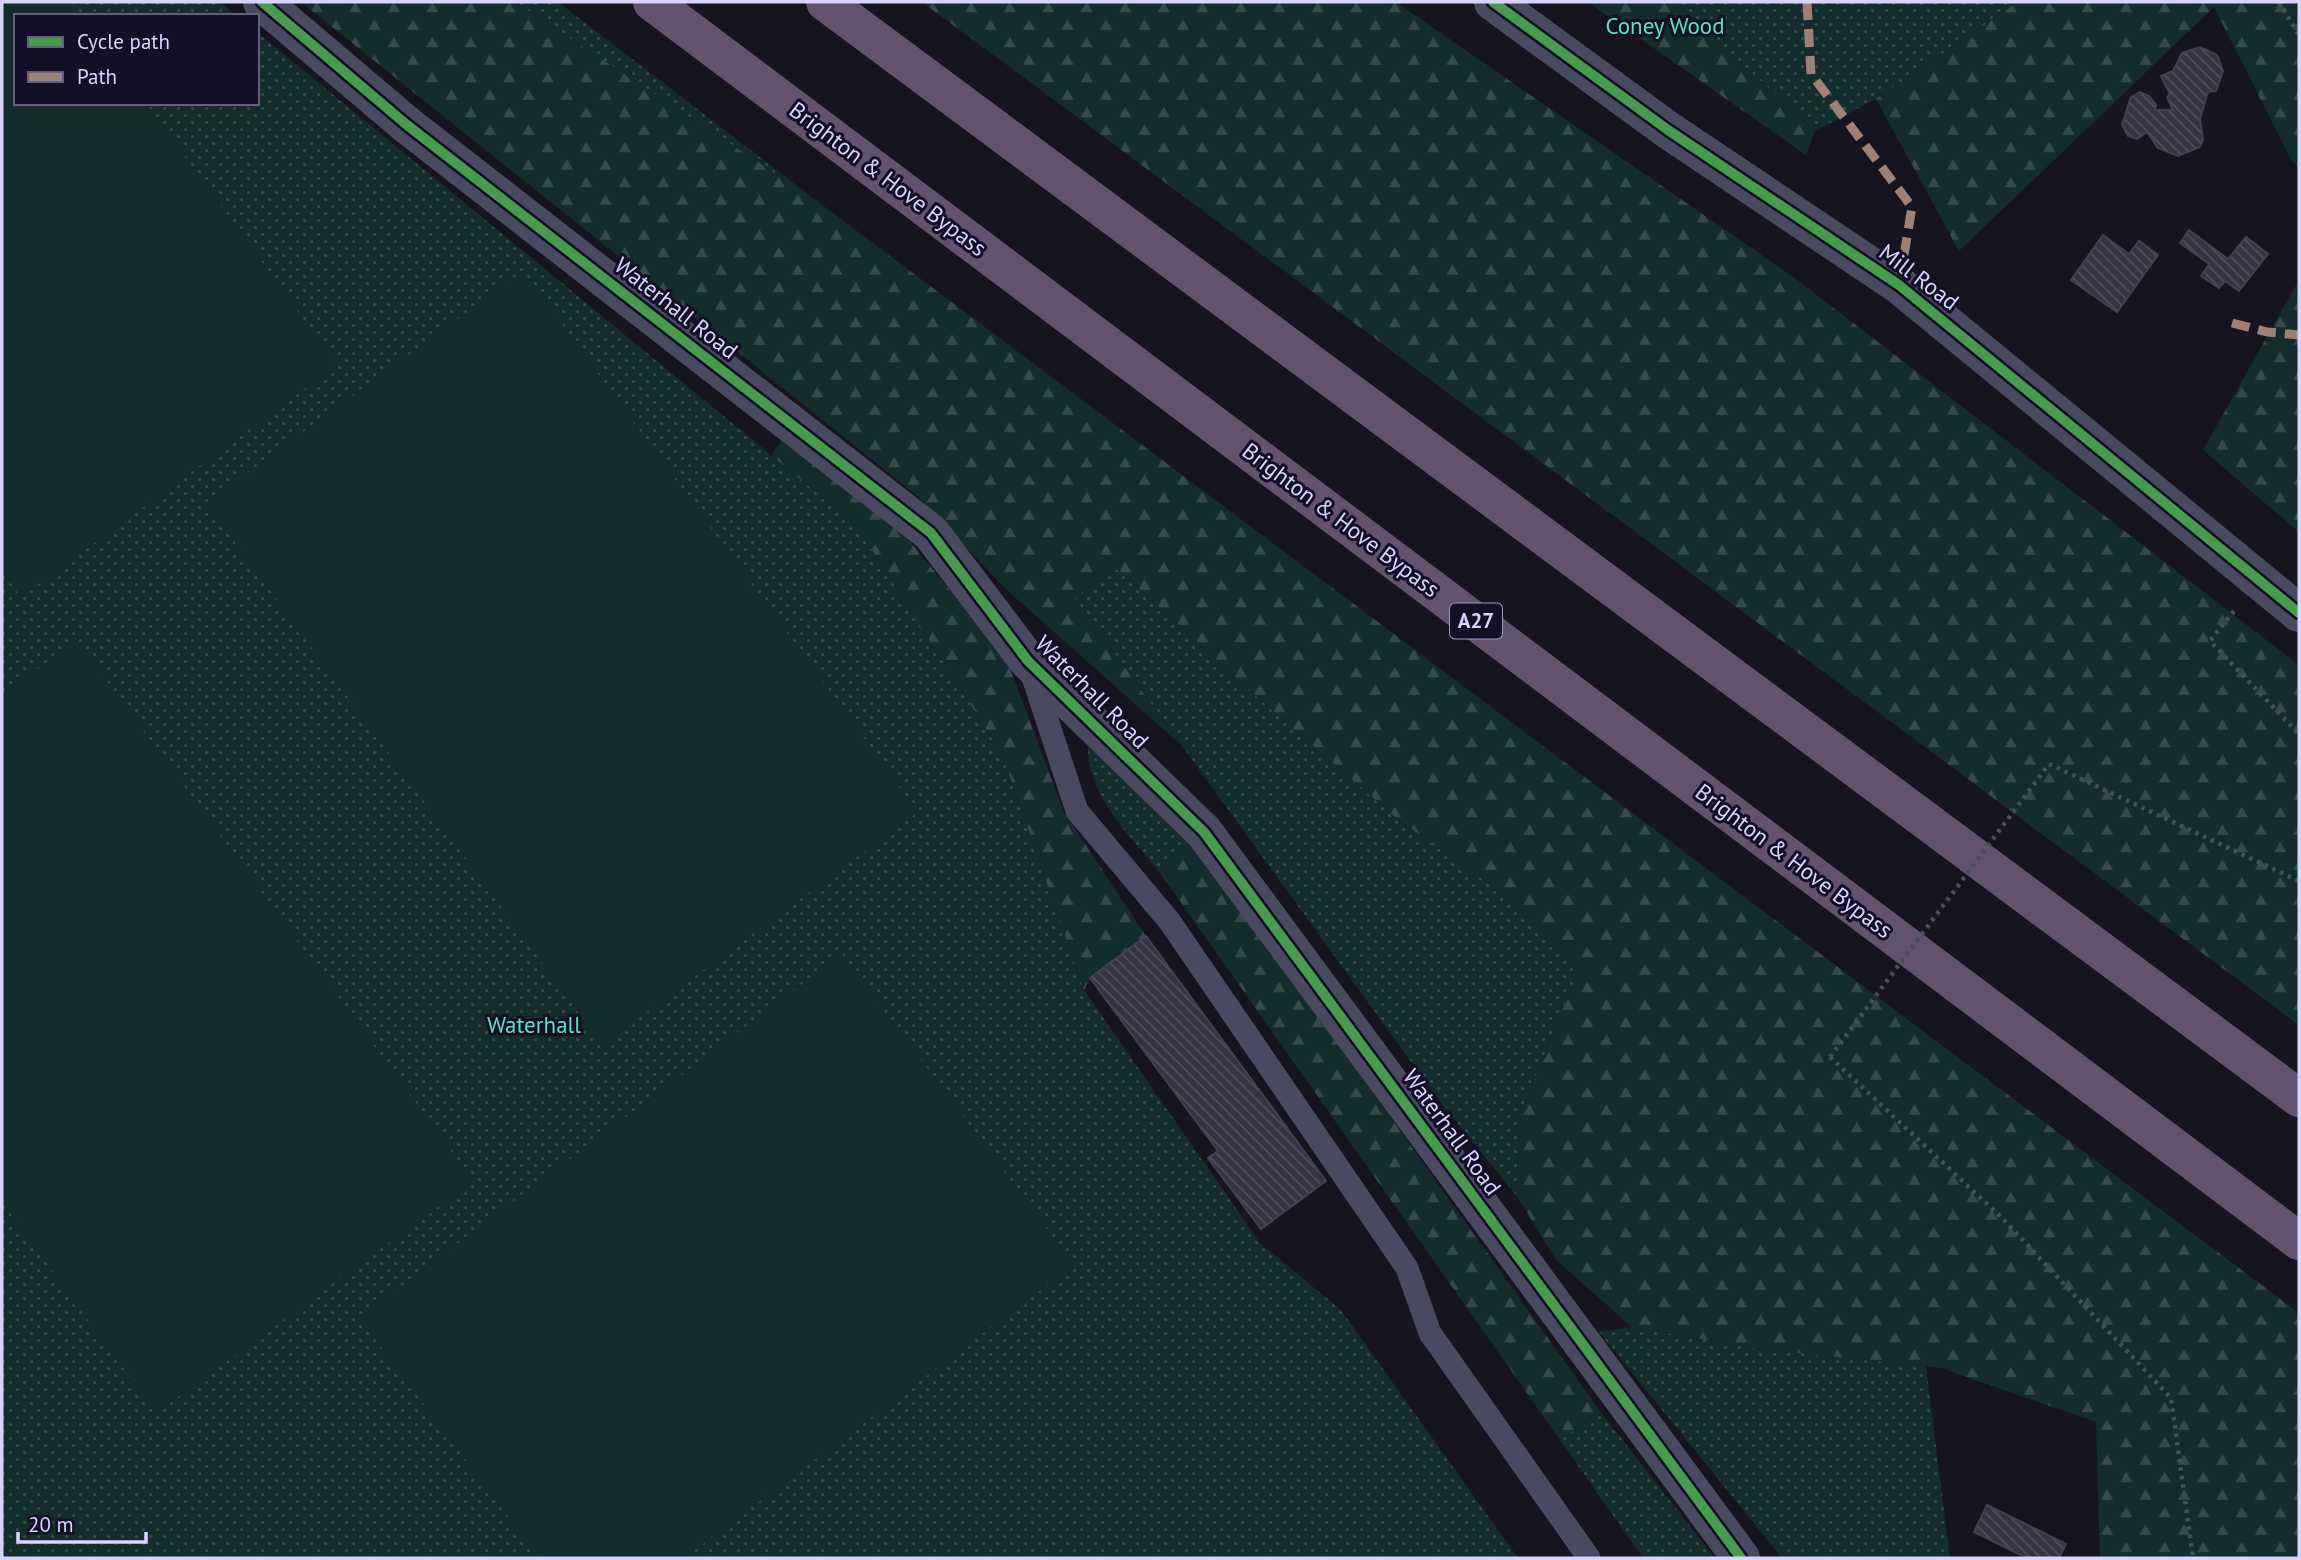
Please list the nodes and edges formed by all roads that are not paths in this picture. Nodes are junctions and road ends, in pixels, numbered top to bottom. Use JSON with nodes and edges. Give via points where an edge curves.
{"nodes":[{"id":1,"x":262,"y":2,"type":"edge"},
{"id":2,"x":652,"y":2,"type":"edge"},
{"id":3,"x":825,"y":2,"type":"edge"},
{"id":4,"x":1493,"y":2,"type":"edge"},
{"id":5,"x":2299,"y":613,"type":"edge"},
{"id":6,"x":1028,"y":661,"type":"junction"},
{"id":7,"x":2299,"y":1098,"type":"edge"},
{"id":8,"x":2299,"y":1241,"type":"edge"},
{"id":9,"x":1589,"y":1558,"type":"edge"},
{"id":10,"x":1741,"y":1558,"type":"edge"}],
"edges":[{"from":1,"to":6,"type":"street","name":"Waterhall Road","via":[[407,124],[931,533]]},
{"from":2,"to":8,"type":"highway","name":"Brighton & Hove Bypass","number":"A27"},
{"from":3,"to":7,"type":"highway"},
{"from":4,"to":5,"type":"street","name":"Mill Road","via":[[1668,130],[1899,285]]},
{"from":6,"to":9,"type":"lane","via":[[1077,811],[1170,922],[1407,1268],[1430,1333]]},
{"from":6,"to":10,"type":"street","name":"Waterhall Road","via":[[1204,832]]}]}
